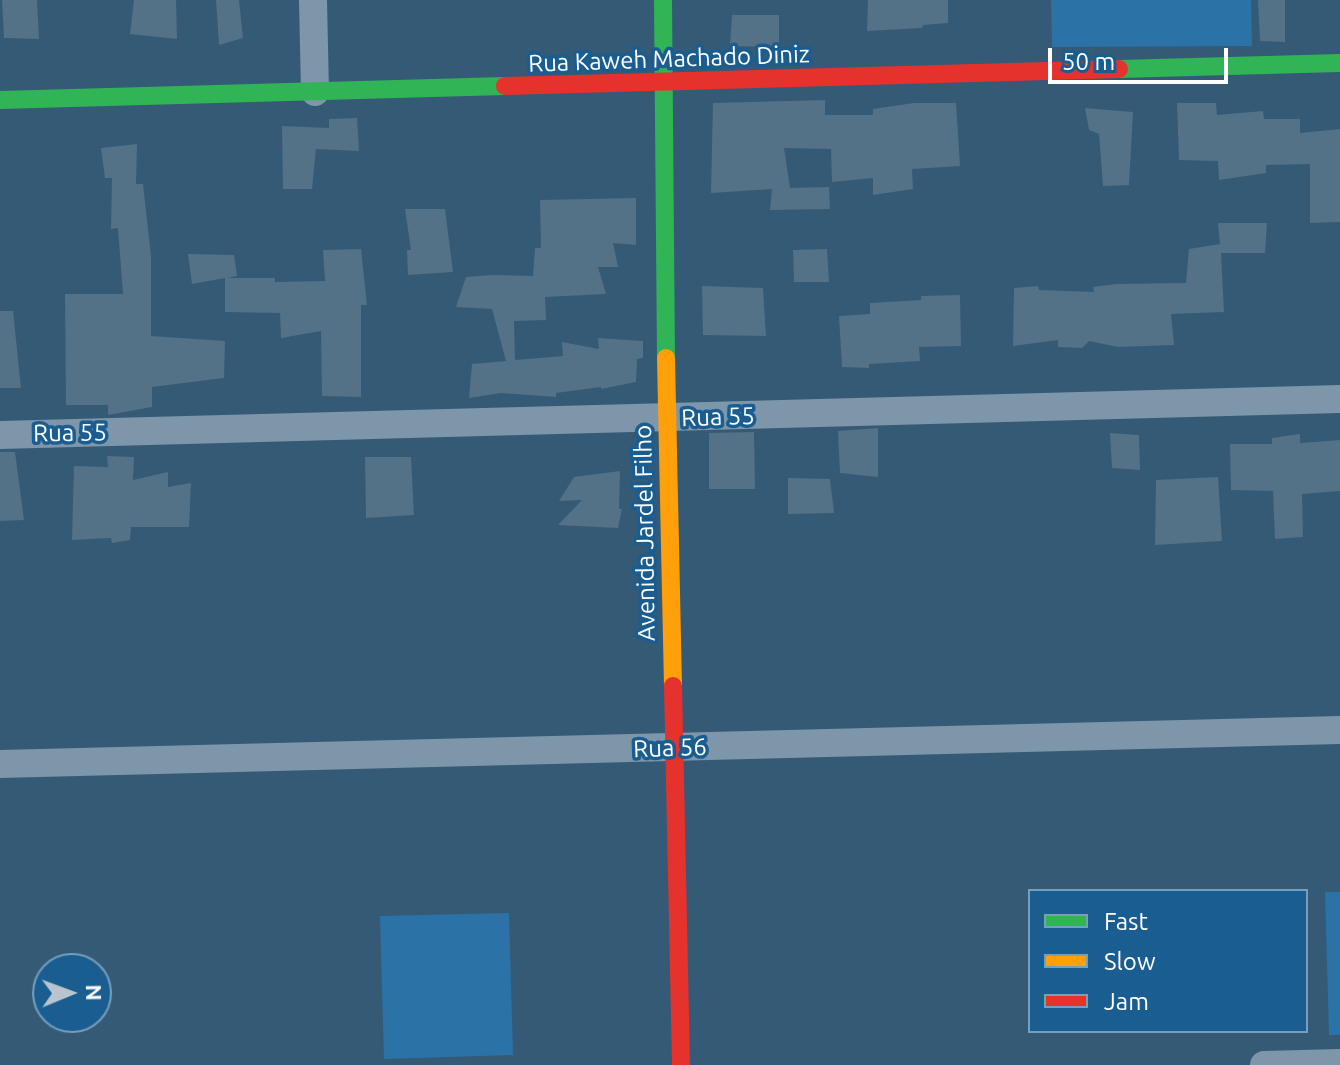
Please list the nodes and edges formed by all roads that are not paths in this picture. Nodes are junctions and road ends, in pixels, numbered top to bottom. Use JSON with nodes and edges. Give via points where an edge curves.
{"nodes":[{"id":1,"x":313,"y":0,"type":"edge"},
{"id":2,"x":663,"y":0,"type":"edge"},
{"id":3,"x":1340,"y":63,"type":"edge"},
{"id":4,"x":665,"y":83,"type":"junction"},
{"id":5,"x":315,"y":92,"type":"junction"},
{"id":6,"x":0,"y":100,"type":"edge"},
{"id":7,"x":1340,"y":399,"type":"edge"},
{"id":8,"x":667,"y":418,"type":"junction"},
{"id":9,"x":0,"y":435,"type":"edge"},
{"id":10,"x":1340,"y":730,"type":"edge"},
{"id":11,"x":673,"y":748,"type":"junction"},
{"id":12,"x":0,"y":764,"type":"edge"},
{"id":13,"x":1340,"y":1063,"type":"edge"},
{"id":14,"x":681,"y":1065,"type":"edge"},
{"id":15,"x":1264,"y":1065,"type":"edge"}],
"edges":[{"from":1,"to":5,"type":"street"},
{"from":2,"to":4,"type":"street","name":"Avenida Jardel Filho"},
{"from":3,"to":4,"type":"street","name":"Rua Kaweh Machado Diniz"},
{"from":4,"to":5,"type":"street","name":"Rua Kaweh Machado Diniz"},
{"from":4,"to":8,"type":"street","name":"Avenida Jardel Filho"},
{"from":5,"to":6,"type":"street","name":"Rua Kaweh Machado Diniz"},
{"from":7,"to":8,"type":"street","name":"Rua 55"},
{"from":8,"to":9,"type":"street","name":"Rua 55"},
{"from":8,"to":11,"type":"street","name":"Avenida Jardel Filho"},
{"from":10,"to":11,"type":"street","name":"Rua 56"},
{"from":11,"to":12,"type":"street","name":"Rua 56"},
{"from":11,"to":14,"type":"street","name":"Avenida Jardel Filho"},
{"from":13,"to":15,"type":"street"}]}
